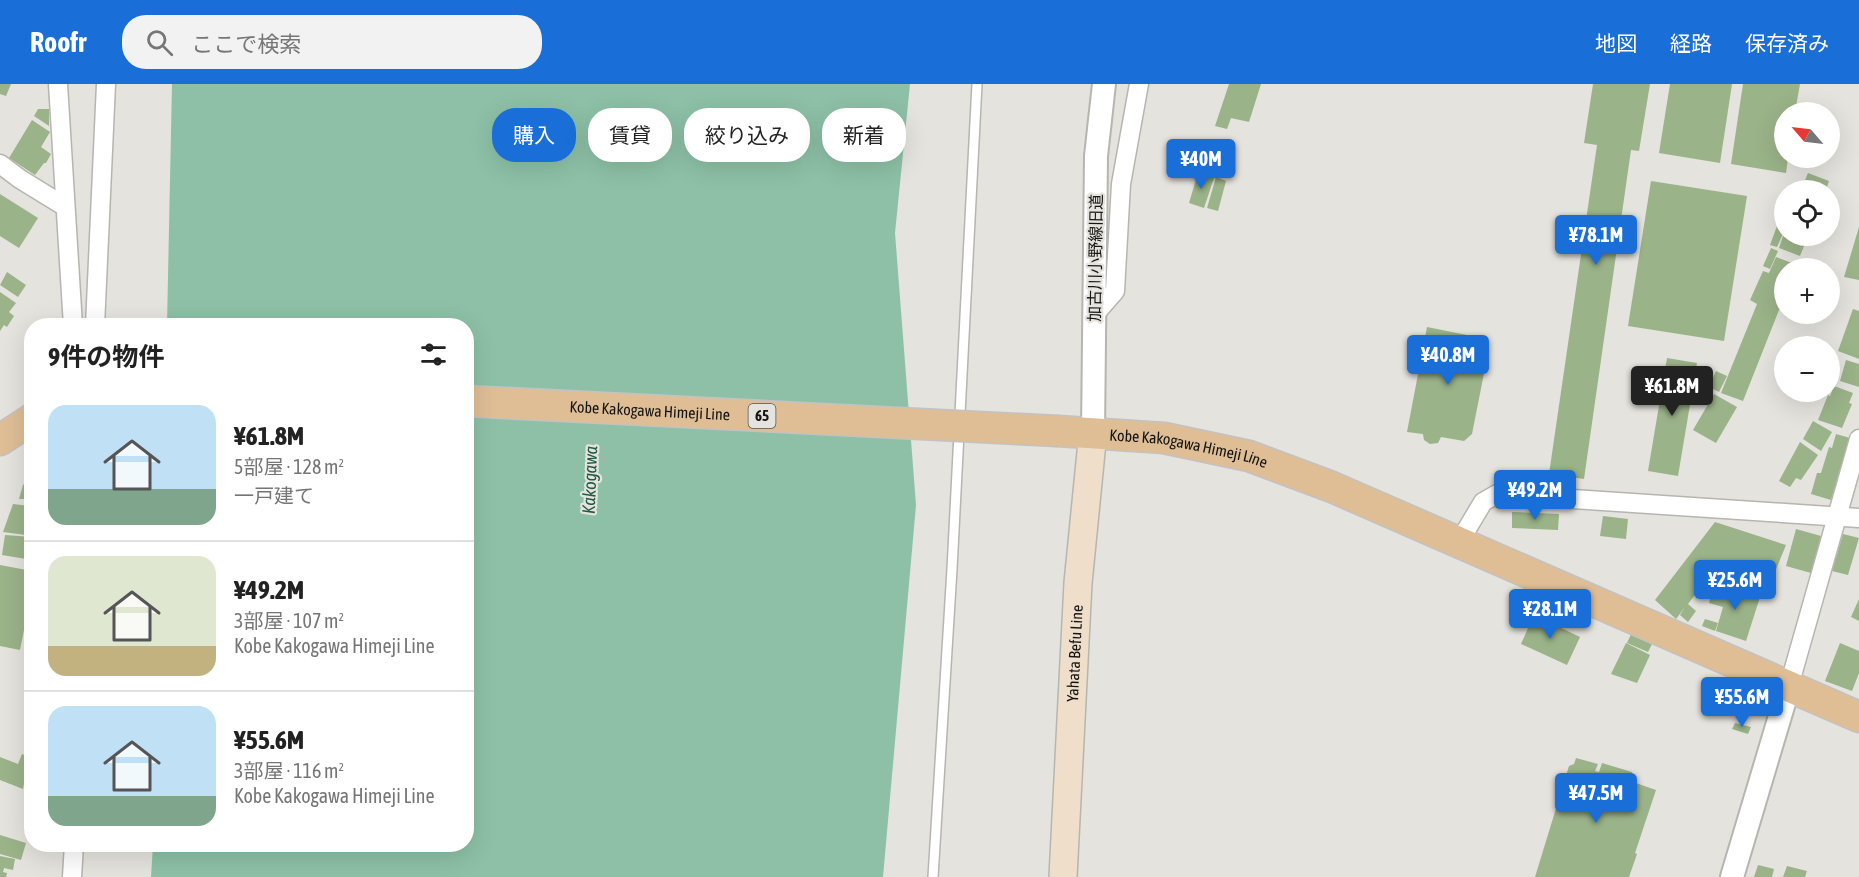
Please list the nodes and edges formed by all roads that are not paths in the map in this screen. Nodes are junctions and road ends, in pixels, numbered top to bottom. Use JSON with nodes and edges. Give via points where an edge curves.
{"nodes":[{"id":1,"x":58,"y":84,"type":"edge"},
{"id":2,"x":106,"y":84,"type":"edge"},
{"id":3,"x":977,"y":84,"type":"edge"},
{"id":4,"x":1104,"y":84,"type":"edge"},
{"id":5,"x":1139,"y":84,"type":"edge"},
{"id":6,"x":0,"y":164,"type":"edge"},
{"id":7,"x":64,"y":206,"type":"junction"},
{"id":8,"x":1094,"y":315,"type":"junction"},
{"id":9,"x":72,"y":318,"type":"edge"},
{"id":10,"x":95,"y":318,"type":"edge"},
{"id":11,"x":474,"y":402,"type":"edge"},
{"id":12,"x":24,"y":424,"type":"edge"},
{"id":13,"x":1093,"y":432,"type":"junction"},
{"id":14,"x":1859,"y":439,"type":"edge"},
{"id":15,"x":0,"y":440,"type":"edge"},
{"id":16,"x":1838,"y":517,"type":"junction"},
{"id":17,"x":1859,"y":518,"type":"edge"},
{"id":18,"x":1458,"y":543,"type":"junction"},
{"id":19,"x":1789,"y":686,"type":"junction"},
{"id":20,"x":1859,"y":717,"type":"edge"},
{"id":21,"x":74,"y":852,"type":"edge"},
{"id":22,"x":1063,"y":875,"type":"edge"},
{"id":23,"x":72,"y":877,"type":"edge"},
{"id":24,"x":933,"y":877,"type":"edge"},
{"id":25,"x":1732,"y":877,"type":"edge"}],
"edges":[{"from":1,"to":7,"type":"street"},
{"from":2,"to":10,"type":"street"},
{"from":3,"to":24,"type":"lane"},
{"from":4,"to":8,"type":"street","name":"加古川小野線旧道","via":[[1096,156]]},
{"from":5,"to":8,"type":"street","via":[[1121,184],[1115,291]]},
{"from":6,"to":7,"type":"street"},
{"from":7,"to":9,"type":"street"},
{"from":8,"to":13,"type":"street","name":"加古川小野線旧道"},
{"from":11,"to":13,"type":"main road","name":"Kobe Kakogawa Himeji Line","number":"65","bridge":true},
{"from":12,"to":15,"type":"main road"},
{"from":13,"to":18,"type":"main road","name":"Kobe Kakogawa Himeji Line","number":"65","via":[[1164,438],[1249,456],[1332,487]]},
{"from":13,"to":22,"type":"main road","name":"Yahata Befu Line","via":[[1078,583]]},
{"from":14,"to":16,"type":"street"},
{"from":16,"to":17,"type":"street"},
{"from":16,"to":18,"type":"street","via":[[1497,494],[1483,502]]},
{"from":16,"to":19,"type":"street"},
{"from":18,"to":19,"type":"main road","name":"Kobe Kakogawa Himeji Line","number":"65"},
{"from":19,"to":20,"type":"main road","name":"Kobe Kakogawa Himeji Line","number":"65"},
{"from":19,"to":25,"type":"street"},
{"from":21,"to":23,"type":"street"}]}
